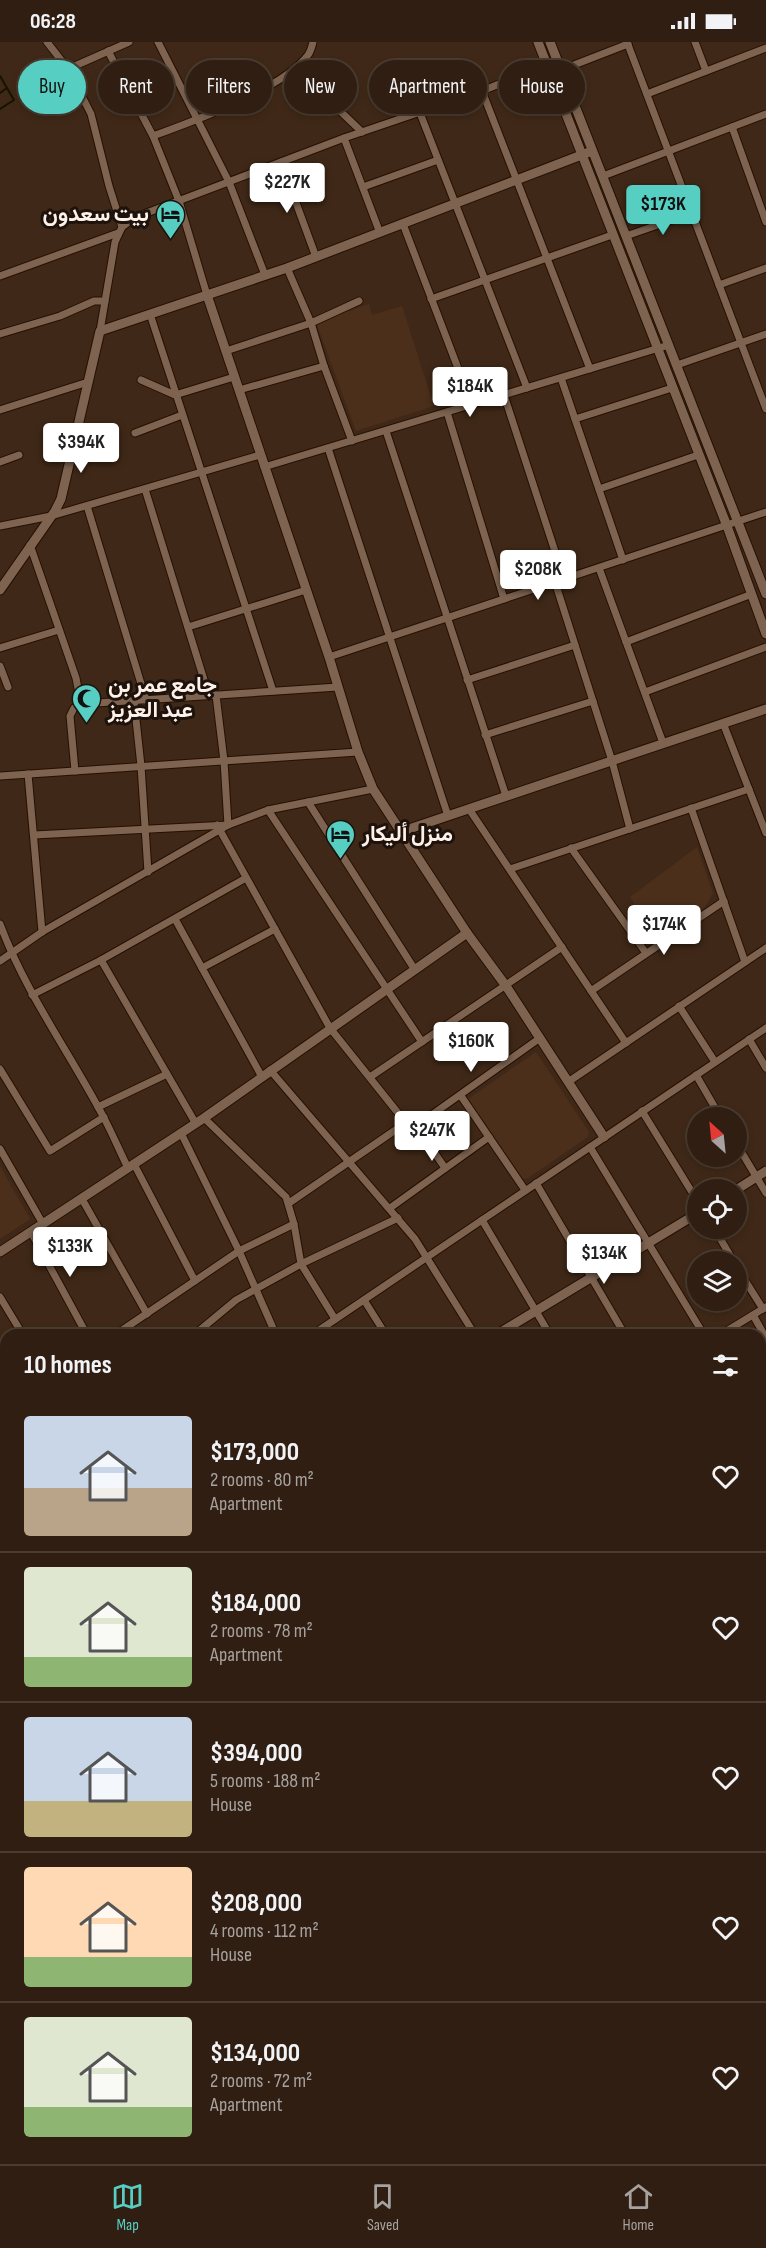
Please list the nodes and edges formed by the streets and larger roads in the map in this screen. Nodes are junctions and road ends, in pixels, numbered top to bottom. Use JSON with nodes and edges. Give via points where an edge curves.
{"nodes":[{"id":1,"x":47,"y":42,"type":"edge"},
{"id":2,"x":129,"y":42,"type":"edge"},
{"id":3,"x":158,"y":42,"type":"edge"},
{"id":4,"x":313,"y":42,"type":"edge"},
{"id":5,"x":538,"y":42,"type":"edge"},
{"id":6,"x":550,"y":42,"type":"edge"},
{"id":7,"x":695,"y":42,"type":"edge"},
{"id":8,"x":763,"y":42,"type":"edge"},
{"id":9,"x":627,"y":43,"type":"edge"},
{"id":10,"x":766,"y":48,"type":"edge"},
{"id":11,"x":108,"y":51,"type":"junction"},
{"id":12,"x":61,"y":60,"type":"edge"},
{"id":13,"x":303,"y":60,"type":"edge"},
{"id":14,"x":544,"y":60,"type":"edge"},
{"id":15,"x":557,"y":60,"type":"edge"},
{"id":16,"x":585,"y":60,"type":"edge"},
{"id":17,"x":86,"y":61,"type":"edge"},
{"id":18,"x":706,"y":71,"type":"junction"},
{"id":19,"x":284,"y":75,"type":"edge"},
{"id":20,"x":647,"y":94,"type":"junction"},
{"id":21,"x":86,"y":104,"type":"edge"},
{"id":22,"x":487,"y":104,"type":"edge"},
{"id":23,"x":343,"y":114,"type":"edge"},
{"id":24,"x":417,"y":114,"type":"edge"},
{"id":25,"x":420,"y":114,"type":"edge"},
{"id":26,"x":565,"y":114,"type":"edge"},
{"id":27,"x":578,"y":114,"type":"edge"},
{"id":28,"x":766,"y":114,"type":"edge"},
{"id":29,"x":197,"y":120,"type":"junction"},
{"id":30,"x":732,"y":127,"type":"junction"},
{"id":31,"x":362,"y":132,"type":"junction"},
{"id":32,"x":153,"y":136,"type":"junction"},
{"id":33,"x":344,"y":138,"type":"junction"},
{"id":34,"x":592,"y":151,"type":"junction"},
{"id":35,"x":669,"y":151,"type":"junction"},
{"id":36,"x":581,"y":155,"type":"junction"},
{"id":37,"x":438,"y":160,"type":"junction"},
{"id":38,"x":281,"y":162,"type":"junction"},
{"id":39,"x":603,"y":176,"type":"junction"},
{"id":40,"x":516,"y":180,"type":"junction"},
{"id":41,"x":229,"y":182,"type":"junction"},
{"id":42,"x":363,"y":187,"type":"junction"},
{"id":43,"x":179,"y":201,"type":"junction"},
{"id":44,"x":456,"y":204,"type":"junction"},
{"id":45,"x":692,"y":213,"type":"junction"},
{"id":46,"x":766,"y":222,"type":"edge"},
{"id":47,"x":403,"y":224,"type":"junction"},
{"id":48,"x":120,"y":230,"type":"junction"},
{"id":49,"x":380,"y":232,"type":"junction"},
{"id":50,"x":612,"y":235,"type":"junction"},
{"id":51,"x":626,"y":236,"type":"junction"},
{"id":52,"x":316,"y":257,"type":"junction"},
{"id":53,"x":547,"y":260,"type":"junction"},
{"id":54,"x":287,"y":268,"type":"junction"},
{"id":55,"x":766,"y":268,"type":"edge"},
{"id":56,"x":265,"y":275,"type":"junction"},
{"id":57,"x":0,"y":276,"type":"edge"},
{"id":58,"x":485,"y":279,"type":"junction"},
{"id":59,"x":719,"y":285,"type":"junction"},
{"id":60,"x":207,"y":295,"type":"junction"},
{"id":61,"x":431,"y":299,"type":"junction"},
{"id":62,"x":105,"y":301,"type":"junction"},
{"id":63,"x":359,"y":301,"type":"dead end"},
{"id":64,"x":150,"y":314,"type":"junction"},
{"id":65,"x":311,"y":323,"type":"junction"},
{"id":66,"x":100,"y":331,"type":"junction"},
{"id":67,"x":0,"y":334,"type":"edge"},
{"id":68,"x":766,"y":334,"type":"edge"},
{"id":69,"x":741,"y":343,"type":"junction"},
{"id":70,"x":669,"y":345,"type":"junction"},
{"id":71,"x":657,"y":349,"type":"junction"},
{"id":72,"x":226,"y":351,"type":"junction"},
{"id":73,"x":677,"y":365,"type":"junction"},
{"id":74,"x":324,"y":366,"type":"junction"},
{"id":75,"x":590,"y":369,"type":"junction"},
{"id":76,"x":234,"y":377,"type":"junction"},
{"id":77,"x":561,"y":378,"type":"junction"},
{"id":78,"x":141,"y":380,"type":"dead end"},
{"id":79,"x":88,"y":382,"type":"junction"},
{"id":80,"x":527,"y":388,"type":"junction"},
{"id":81,"x":672,"y":388,"type":"junction"},
{"id":82,"x":238,"y":390,"type":"junction"},
{"id":83,"x":175,"y":395,"type":"junction"},
{"id":84,"x":504,"y":395,"type":"junction"},
{"id":85,"x":472,"y":405,"type":"junction"},
{"id":86,"x":0,"y":410,"type":"edge"},
{"id":87,"x":766,"y":410,"type":"edge"},
{"id":88,"x":447,"y":412,"type":"junction"},
{"id":89,"x":182,"y":415,"type":"junction"},
{"id":90,"x":575,"y":419,"type":"junction"},
{"id":91,"x":386,"y":431,"type":"junction"},
{"id":92,"x":135,"y":433,"type":"dead end"},
{"id":93,"x":352,"y":441,"type":"junction"},
{"id":94,"x":328,"y":448,"type":"junction"},
{"id":95,"x":19,"y":455,"type":"dead end"},
{"id":96,"x":260,"y":455,"type":"junction"},
{"id":97,"x":698,"y":455,"type":"junction"},
{"id":98,"x":0,"y":462,"type":"edge"},
{"id":99,"x":264,"y":467,"type":"junction"},
{"id":100,"x":201,"y":473,"type":"junction"},
{"id":101,"x":145,"y":489,"type":"junction"},
{"id":102,"x":599,"y":489,"type":"junction"},
{"id":103,"x":87,"y":506,"type":"junction"},
{"id":104,"x":766,"y":512,"type":"edge"},
{"id":105,"x":51,"y":516,"type":"junction"},
{"id":106,"x":739,"y":522,"type":"junction"},
{"id":107,"x":0,"y":526,"type":"edge"},
{"id":108,"x":727,"y":526,"type":"junction"},
{"id":109,"x":30,"y":545,"type":"junction"},
{"id":110,"x":623,"y":560,"type":"junction"},
{"id":111,"x":599,"y":568,"type":"junction"},
{"id":112,"x":564,"y":579,"type":"junction"},
{"id":113,"x":555,"y":582,"type":"junction"},
{"id":114,"x":0,"y":590,"type":"edge"},
{"id":115,"x":306,"y":590,"type":"junction"},
{"id":116,"x":752,"y":594,"type":"junction"},
{"id":117,"x":766,"y":594,"type":"edge"},
{"id":118,"x":504,"y":599,"type":"junction"},
{"id":119,"x":246,"y":609,"type":"junction"},
{"id":120,"x":447,"y":618,"type":"junction"},
{"id":121,"x":188,"y":627,"type":"junction"},
{"id":122,"x":59,"y":630,"type":"junction"},
{"id":123,"x":766,"y":634,"type":"edge"},
{"id":124,"x":390,"y":637,"type":"junction"},
{"id":125,"x":626,"y":642,"type":"junction"},
{"id":126,"x":575,"y":645,"type":"junction"},
{"id":127,"x":766,"y":647,"type":"edge"},
{"id":128,"x":0,"y":648,"type":"edge"},
{"id":129,"x":329,"y":657,"type":"junction"},
{"id":130,"x":0,"y":666,"type":"edge"},
{"id":131,"x":467,"y":680,"type":"junction"},
{"id":132,"x":8,"y":687,"type":"dead end"},
{"id":133,"x":338,"y":687,"type":"junction"},
{"id":134,"x":273,"y":691,"type":"junction"},
{"id":135,"x":645,"y":692,"type":"junction"},
{"id":136,"x":212,"y":695,"type":"junction"},
{"id":137,"x":146,"y":700,"type":"junction"},
{"id":138,"x":134,"y":701,"type":"junction"},
{"id":139,"x":593,"y":701,"type":"junction"},
{"id":140,"x":81,"y":704,"type":"junction"},
{"id":141,"x":766,"y":709,"type":"edge"},
{"id":142,"x":723,"y":723,"type":"junction"},
{"id":143,"x":485,"y":735,"type":"junction"},
{"id":144,"x":663,"y":743,"type":"junction"},
{"id":145,"x":358,"y":752,"type":"junction"},
{"id":146,"x":224,"y":761,"type":"junction"},
{"id":147,"x":612,"y":761,"type":"junction"},
{"id":148,"x":141,"y":766,"type":"junction"},
{"id":149,"x":75,"y":771,"type":"junction"},
{"id":150,"x":28,"y":774,"type":"junction"},
{"id":151,"x":0,"y":776,"type":"edge"},
{"id":152,"x":373,"y":789,"type":"junction"},
{"id":153,"x":749,"y":789,"type":"junction"},
{"id":154,"x":506,"y":796,"type":"junction"},
{"id":155,"x":308,"y":802,"type":"junction"},
{"id":156,"x":469,"y":808,"type":"junction"},
{"id":157,"x":691,"y":808,"type":"junction"},
{"id":158,"x":268,"y":810,"type":"junction"},
{"id":159,"x":448,"y":816,"type":"junction"},
{"id":160,"x":228,"y":825,"type":"junction"},
{"id":161,"x":218,"y":827,"type":"junction"},
{"id":162,"x":630,"y":829,"type":"junction"},
{"id":163,"x":145,"y":830,"type":"junction"},
{"id":164,"x":400,"y":832,"type":"junction"},
{"id":165,"x":766,"y":833,"type":"edge"},
{"id":166,"x":34,"y":836,"type":"junction"},
{"id":167,"x":571,"y":848,"type":"junction"},
{"id":168,"x":510,"y":869,"type":"junction"},
{"id":169,"x":148,"y":872,"type":"junction"},
{"id":170,"x":246,"y":878,"type":"junction"},
{"id":171,"x":724,"y":901,"type":"junction"},
{"id":172,"x":176,"y":919,"type":"junction"},
{"id":173,"x":0,"y":924,"type":"edge"},
{"id":174,"x":275,"y":929,"type":"junction"},
{"id":175,"x":42,"y":932,"type":"junction"},
{"id":176,"x":467,"y":933,"type":"junction"},
{"id":177,"x":562,"y":947,"type":"junction"},
{"id":178,"x":766,"y":948,"type":"edge"},
{"id":179,"x":11,"y":953,"type":"junction"},
{"id":180,"x":646,"y":953,"type":"junction"},
{"id":181,"x":101,"y":960,"type":"junction"},
{"id":182,"x":0,"y":961,"type":"edge"},
{"id":183,"x":745,"y":962,"type":"junction"},
{"id":184,"x":202,"y":968,"type":"junction"},
{"id":185,"x":415,"y":970,"type":"junction"},
{"id":186,"x":506,"y":986,"type":"junction"},
{"id":187,"x":388,"y":990,"type":"junction"},
{"id":188,"x":591,"y":991,"type":"junction"},
{"id":189,"x":32,"y":995,"type":"junction"},
{"id":190,"x":680,"y":1006,"type":"junction"},
{"id":191,"x":330,"y":1028,"type":"junction"},
{"id":192,"x":766,"y":1028,"type":"edge"},
{"id":193,"x":540,"y":1038,"type":"junction"},
{"id":194,"x":749,"y":1039,"type":"junction"},
{"id":195,"x":422,"y":1042,"type":"junction"},
{"id":196,"x":626,"y":1043,"type":"junction"},
{"id":197,"x":715,"y":1062,"type":"junction"},
{"id":198,"x":766,"y":1068,"type":"edge"},
{"id":199,"x":0,"y":1069,"type":"edge"},
{"id":200,"x":270,"y":1070,"type":"junction"},
{"id":201,"x":167,"y":1074,"type":"junction"},
{"id":202,"x":696,"y":1075,"type":"junction"},
{"id":203,"x":262,"y":1077,"type":"junction"},
{"id":204,"x":370,"y":1077,"type":"junction"},
{"id":205,"x":568,"y":1082,"type":"junction"},
{"id":206,"x":460,"y":1096,"type":"junction"},
{"id":207,"x":98,"y":1107,"type":"junction"},
{"id":208,"x":715,"y":1107,"type":"edge"},
{"id":209,"x":642,"y":1111,"type":"junction"},
{"id":210,"x":104,"y":1118,"type":"junction"},
{"id":211,"x":204,"y":1118,"type":"junction"},
{"id":212,"x":410,"y":1120,"type":"junction"},
{"id":213,"x":196,"y":1124,"type":"junction"},
{"id":214,"x":416,"y":1126,"type":"junction"},
{"id":215,"x":182,"y":1133,"type":"junction"},
{"id":216,"x":489,"y":1137,"type":"junction"},
{"id":217,"x":604,"y":1137,"type":"junction"},
{"id":218,"x":590,"y":1147,"type":"junction"},
{"id":219,"x":0,"y":1149,"type":"edge"},
{"id":220,"x":348,"y":1162,"type":"junction"},
{"id":221,"x":747,"y":1162,"type":"edge"},
{"id":222,"x":131,"y":1166,"type":"junction"},
{"id":223,"x":445,"y":1168,"type":"junction"},
{"id":224,"x":766,"y":1171,"type":"edge"},
{"id":225,"x":756,"y":1177,"type":"junction"},
{"id":226,"x":536,"y":1183,"type":"junction"},
{"id":227,"x":747,"y":1183,"type":"edge"},
{"id":228,"x":687,"y":1184,"type":"edge"},
{"id":229,"x":525,"y":1190,"type":"junction"},
{"id":230,"x":766,"y":1193,"type":"edge"},
{"id":231,"x":82,"y":1199,"type":"junction"},
{"id":232,"x":289,"y":1203,"type":"junction"},
{"id":233,"x":390,"y":1208,"type":"junction"},
{"id":234,"x":398,"y":1218,"type":"junction"},
{"id":235,"x":687,"y":1219,"type":"edge"},
{"id":236,"x":482,"y":1220,"type":"junction"},
{"id":237,"x":43,"y":1224,"type":"junction"},
{"id":238,"x":294,"y":1224,"type":"junction"},
{"id":239,"x":31,"y":1232,"type":"junction"},
{"id":240,"x":647,"y":1243,"type":"junction"},
{"id":241,"x":239,"y":1251,"type":"junction"},
{"id":242,"x":0,"y":1252,"type":"edge"},
{"id":243,"x":427,"y":1257,"type":"junction"},
{"id":244,"x":301,"y":1264,"type":"junction"},
{"id":245,"x":590,"y":1278,"type":"junction"},
{"id":246,"x":195,"y":1281,"type":"junction"},
{"id":247,"x":747,"y":1282,"type":"edge"},
{"id":248,"x":256,"y":1289,"type":"junction"},
{"id":249,"x":0,"y":1297,"type":"edge"},
{"id":250,"x":364,"y":1300,"type":"junction"},
{"id":251,"x":765,"y":1308,"type":"edge"},
{"id":252,"x":536,"y":1311,"type":"junction"},
{"id":253,"x":147,"y":1314,"type":"junction"},
{"id":254,"x":753,"y":1315,"type":"junction"},
{"id":255,"x":335,"y":1319,"type":"junction"},
{"id":256,"x":19,"y":1329,"type":"edge"},
{"id":257,"x":84,"y":1329,"type":"edge"},
{"id":258,"x":124,"y":1329,"type":"edge"},
{"id":259,"x":201,"y":1329,"type":"edge"},
{"id":260,"x":273,"y":1329,"type":"edge"},
{"id":261,"x":321,"y":1329,"type":"edge"},
{"id":262,"x":382,"y":1329,"type":"edge"},
{"id":263,"x":471,"y":1329,"type":"edge"},
{"id":264,"x":506,"y":1329,"type":"edge"},
{"id":265,"x":546,"y":1329,"type":"edge"},
{"id":266,"x":621,"y":1329,"type":"edge"},
{"id":267,"x":700,"y":1329,"type":"edge"},
{"id":268,"x":730,"y":1329,"type":"edge"},
{"id":269,"x":761,"y":1329,"type":"edge"}],
"edges":[{"from":1,"to":12,"type":"street"},
{"from":2,"to":11,"type":"street"},
{"from":3,"to":29,"type":"street"},
{"from":4,"to":13,"type":"street"},
{"from":5,"to":14,"type":"street"},
{"from":6,"to":15,"type":"street"},
{"from":7,"to":18,"type":"street"},
{"from":8,"to":10,"type":"street"},
{"from":9,"to":16,"type":"street"},
{"from":9,"to":20,"type":"street"},
{"from":10,"to":18,"type":"street"},
{"from":11,"to":17,"type":"street"},
{"from":11,"to":32,"type":"street"},
{"from":18,"to":20,"type":"street"},
{"from":19,"to":29,"type":"street"},
{"from":20,"to":35,"type":"street"},
{"from":21,"to":48,"type":"street"},
{"from":22,"to":40,"type":"street"},
{"from":23,"to":31,"type":"street"},
{"from":24,"to":31,"type":"street"},
{"from":25,"to":37,"type":"street"},
{"from":26,"to":36,"type":"street"},
{"from":27,"to":34,"type":"street"},
{"from":28,"to":30,"type":"street"},
{"from":29,"to":32,"type":"street"},
{"from":29,"to":41,"type":"street"},
{"from":30,"to":35,"type":"street"},
{"from":30,"to":46,"type":"street"},
{"from":31,"to":33,"type":"street"},
{"from":32,"to":43,"type":"street"},
{"from":33,"to":38,"type":"street"},
{"from":33,"to":42,"type":"street"},
{"from":34,"to":36,"type":"street"},
{"from":34,"to":39,"type":"street"},
{"from":35,"to":39,"type":"street"},
{"from":35,"to":45,"type":"street"},
{"from":36,"to":40,"type":"street"},
{"from":36,"to":50,"type":"street"},
{"from":37,"to":42,"type":"street"},
{"from":37,"to":44,"type":"street"},
{"from":38,"to":41,"type":"street"},
{"from":38,"to":52,"type":"street"},
{"from":39,"to":51,"type":"street"},
{"from":40,"to":44,"type":"street"},
{"from":40,"to":53,"type":"street"},
{"from":41,"to":43,"type":"street"},
{"from":41,"to":56,"type":"street"},
{"from":42,"to":49,"type":"street"},
{"from":43,"to":48,"type":"street","via":[[136,217]]},
{"from":43,"to":60,"type":"street"},
{"from":44,"to":47,"type":"street"},
{"from":44,"to":58,"type":"street"},
{"from":45,"to":51,"type":"street"},
{"from":45,"to":59,"type":"street"},
{"from":47,"to":49,"type":"street"},
{"from":47,"to":61,"type":"street"},
{"from":48,"to":57,"type":"street"},
{"from":48,"to":62,"type":"street"},
{"from":49,"to":52,"type":"street"},
{"from":50,"to":53,"type":"street"},
{"from":50,"to":71,"type":"street"},
{"from":51,"to":70,"type":"street"},
{"from":52,"to":54,"type":"street"},
{"from":53,"to":58,"type":"street"},
{"from":53,"to":75,"type":"street"},
{"from":54,"to":56,"type":"street"},
{"from":54,"to":65,"type":"street"},
{"from":55,"to":59,"type":"street"},
{"from":56,"to":60,"type":"street"},
{"from":58,"to":61,"type":"street"},
{"from":58,"to":80,"type":"street"},
{"from":59,"to":69,"type":"street"},
{"from":60,"to":64,"type":"street"},
{"from":60,"to":72,"type":"street"},
{"from":61,"to":85,"type":"street"},
{"from":62,"to":66,"type":"street"},
{"from":62,"to":67,"type":"street","via":[[94,301]]},
{"from":63,"to":65,"type":"street"},
{"from":64,"to":66,"type":"street"},
{"from":64,"to":83,"type":"street"},
{"from":65,"to":72,"type":"street"},
{"from":65,"to":74,"type":"street"},
{"from":66,"to":79,"type":"street"},
{"from":68,"to":69,"type":"street"},
{"from":69,"to":73,"type":"street"},
{"from":69,"to":87,"type":"street"},
{"from":70,"to":71,"type":"street"},
{"from":70,"to":73,"type":"street"},
{"from":71,"to":75,"type":"street"},
{"from":71,"to":81,"type":"street"},
{"from":72,"to":76,"type":"street"},
{"from":73,"to":106,"type":"street"},
{"from":74,"to":82,"type":"street"},
{"from":74,"to":93,"type":"street"},
{"from":75,"to":77,"type":"street"},
{"from":76,"to":82,"type":"street"},
{"from":76,"to":83,"type":"street"},
{"from":77,"to":80,"type":"street"},
{"from":77,"to":90,"type":"street"},
{"from":78,"to":83,"type":"street"},
{"from":79,"to":86,"type":"street"},
{"from":79,"to":105,"type":"street","via":[[66,482]]},
{"from":80,"to":84,"type":"street"},
{"from":81,"to":90,"type":"street"},
{"from":81,"to":97,"type":"street"},
{"from":82,"to":96,"type":"street"},
{"from":83,"to":89,"type":"street"},
{"from":84,"to":85,"type":"street"},
{"from":84,"to":112,"type":"street"},
{"from":85,"to":88,"type":"street"},
{"from":88,"to":91,"type":"street"},
{"from":88,"to":118,"type":"street"},
{"from":89,"to":92,"type":"street"},
{"from":89,"to":100,"type":"street"},
{"from":90,"to":102,"type":"street"},
{"from":91,"to":93,"type":"street"},
{"from":91,"to":120,"type":"street"},
{"from":93,"to":94,"type":"street"},
{"from":94,"to":99,"type":"street"},
{"from":94,"to":124,"type":"street"},
{"from":95,"to":98,"type":"street"},
{"from":96,"to":99,"type":"street"},
{"from":96,"to":100,"type":"street"},
{"from":97,"to":102,"type":"street"},
{"from":97,"to":108,"type":"street"},
{"from":99,"to":115,"type":"street"},
{"from":100,"to":101,"type":"street"},
{"from":100,"to":119,"type":"street"},
{"from":101,"to":103,"type":"street"},
{"from":101,"to":121,"type":"street"},
{"from":102,"to":110,"type":"street"},
{"from":103,"to":105,"type":"street"},
{"from":103,"to":137,"type":"street"},
{"from":104,"to":106,"type":"street"},
{"from":105,"to":107,"type":"street"},
{"from":105,"to":109,"type":"street"},
{"from":106,"to":108,"type":"street"},
{"from":106,"to":117,"type":"street"},
{"from":108,"to":110,"type":"street"},
{"from":108,"to":116,"type":"street"},
{"from":109,"to":114,"type":"street"},
{"from":109,"to":122,"type":"street"},
{"from":110,"to":111,"type":"street"},
{"from":111,"to":112,"type":"street"},
{"from":111,"to":125,"type":"street"},
{"from":112,"to":113,"type":"street"},
{"from":113,"to":118,"type":"street"},
{"from":113,"to":126,"type":"street"},
{"from":115,"to":119,"type":"street"},
{"from":115,"to":129,"type":"street"},
{"from":116,"to":123,"type":"street"},
{"from":116,"to":125,"type":"street"},
{"from":118,"to":120,"type":"street"},
{"from":119,"to":121,"type":"street"},
{"from":119,"to":134,"type":"street"},
{"from":120,"to":124,"type":"street"},
{"from":120,"to":131,"type":"street"},
{"from":121,"to":136,"type":"street"},
{"from":122,"to":128,"type":"street"},
{"from":122,"to":140,"type":"street"},
{"from":124,"to":129,"type":"street"},
{"from":124,"to":159,"type":"street"},
{"from":125,"to":135,"type":"street"},
{"from":126,"to":131,"type":"street"},
{"from":126,"to":139,"type":"street"},
{"from":127,"to":135,"type":"street"},
{"from":129,"to":133,"type":"street"},
{"from":130,"to":132,"type":"street"},
{"from":131,"to":143,"type":"street"},
{"from":133,"to":134,"type":"street"},
{"from":133,"to":145,"type":"street"},
{"from":134,"to":136,"type":"street"},
{"from":135,"to":144,"type":"street"},
{"from":136,"to":137,"type":"street"},
{"from":136,"to":146,"type":"street"},
{"from":137,"to":138,"type":"street"},
{"from":138,"to":140,"type":"street"},
{"from":138,"to":148,"type":"street"},
{"from":139,"to":143,"type":"street"},
{"from":139,"to":147,"type":"street"},
{"from":140,"to":149,"type":"street","via":[[70,716]]},
{"from":141,"to":142,"type":"street"},
{"from":142,"to":144,"type":"street"},
{"from":142,"to":153,"type":"street"},
{"from":143,"to":154,"type":"street"},
{"from":144,"to":147,"type":"street"},
{"from":145,"to":146,"type":"street"},
{"from":145,"to":152,"type":"street"},
{"from":146,"to":148,"type":"street"},
{"from":146,"to":160,"type":"street"},
{"from":147,"to":154,"type":"street"},
{"from":147,"to":162,"type":"street"},
{"from":148,"to":149,"type":"street"},
{"from":148,"to":163,"type":"street"},
{"from":149,"to":150,"type":"street"},
{"from":150,"to":151,"type":"street"},
{"from":150,"to":166,"type":"street"},
{"from":152,"to":155,"type":"street"},
{"from":152,"to":164,"type":"street"},
{"from":153,"to":157,"type":"street"},
{"from":153,"to":165,"type":"street"},
{"from":154,"to":156,"type":"street"},
{"from":155,"to":158,"type":"street"},
{"from":155,"to":185,"type":"street"},
{"from":156,"to":159,"type":"street"},
{"from":156,"to":168,"type":"street"},
{"from":157,"to":162,"type":"street"},
{"from":157,"to":171,"type":"street"},
{"from":158,"to":160,"type":"street"},
{"from":158,"to":187,"type":"street"},
{"from":159,"to":164,"type":"street"},
{"from":160,"to":161,"type":"street"},
{"from":161,"to":163,"type":"street"},
{"from":161,"to":169,"type":"street"},
{"from":161,"to":170,"type":"street"},
{"from":162,"to":167,"type":"street"},
{"from":163,"to":166,"type":"street"},
{"from":163,"to":169,"type":"street"},
{"from":164,"to":176,"type":"street"},
{"from":166,"to":175,"type":"street"},
{"from":167,"to":168,"type":"street"},
{"from":167,"to":180,"type":"street"},
{"from":168,"to":177,"type":"street"},
{"from":169,"to":175,"type":"street"},
{"from":170,"to":172,"type":"street"},
{"from":170,"to":174,"type":"street"},
{"from":171,"to":180,"type":"street"},
{"from":171,"to":183,"type":"street"},
{"from":172,"to":181,"type":"street"},
{"from":172,"to":184,"type":"street"},
{"from":173,"to":179,"type":"street"},
{"from":174,"to":184,"type":"street"},
{"from":174,"to":191,"type":"street"},
{"from":175,"to":179,"type":"street"},
{"from":176,"to":185,"type":"street"},
{"from":176,"to":186,"type":"street"},
{"from":177,"to":186,"type":"street"},
{"from":177,"to":188,"type":"street"},
{"from":178,"to":183,"type":"street"},
{"from":179,"to":182,"type":"street"},
{"from":179,"to":189,"type":"street"},
{"from":180,"to":188,"type":"street"},
{"from":181,"to":189,"type":"street"},
{"from":181,"to":201,"type":"street"},
{"from":183,"to":190,"type":"street"},
{"from":184,"to":203,"type":"street"},
{"from":185,"to":187,"type":"street"},
{"from":186,"to":193,"type":"street"},
{"from":186,"to":195,"type":"street"},
{"from":187,"to":191,"type":"street"},
{"from":187,"to":195,"type":"street"},
{"from":188,"to":196,"type":"street"},
{"from":189,"to":207,"type":"street"},
{"from":190,"to":196,"type":"street"},
{"from":190,"to":197,"type":"street"},
{"from":191,"to":200,"type":"street"},
{"from":191,"to":204,"type":"street"},
{"from":192,"to":194,"type":"street"},
{"from":193,"to":205,"type":"street"},
{"from":193,"to":206,"type":"street"},
{"from":194,"to":197,"type":"street"},
{"from":194,"to":198,"type":"street"},
{"from":195,"to":204,"type":"street"},
{"from":196,"to":205,"type":"street"},
{"from":197,"to":202,"type":"street"},
{"from":199,"to":210,"type":"street","via":[[51,1151]]},
{"from":200,"to":203,"type":"street"},
{"from":200,"to":220,"type":"street"},
{"from":201,"to":207,"type":"street"},
{"from":201,"to":213,"type":"street"},
{"from":202,"to":208,"type":"street"},
{"from":202,"to":209,"type":"street"},
{"from":203,"to":211,"type":"street"},
{"from":204,"to":212,"type":"street","via":[[402,1118]]},
{"from":205,"to":217,"type":"street"},
{"from":206,"to":214,"type":"street"},
{"from":206,"to":216,"type":"street"},
{"from":207,"to":210,"type":"street"},
{"from":209,"to":217,"type":"street"},
{"from":209,"to":228,"type":"street"},
{"from":210,"to":222,"type":"street"},
{"from":211,"to":213,"type":"street"},
{"from":211,"to":232,"type":"street"},
{"from":212,"to":214,"type":"street"},
{"from":212,"to":220,"type":"street"},
{"from":213,"to":215,"type":"street"},
{"from":214,"to":223,"type":"street"},
{"from":215,"to":222,"type":"street"},
{"from":215,"to":241,"type":"street"},
{"from":216,"to":223,"type":"street"},
{"from":216,"to":229,"type":"street"},
{"from":217,"to":218,"type":"street"},
{"from":218,"to":226,"type":"street"},
{"from":218,"to":240,"type":"street"},
{"from":219,"to":237,"type":"street"},
{"from":220,"to":232,"type":"street"},
{"from":220,"to":233,"type":"street"},
{"from":221,"to":225,"type":"street"},
{"from":222,"to":231,"type":"street"},
{"from":222,"to":246,"type":"street"},
{"from":223,"to":233,"type":"street"},
{"from":224,"to":225,"type":"street"},
{"from":225,"to":227,"type":"street"},
{"from":225,"to":230,"type":"street"},
{"from":226,"to":229,"type":"street"},
{"from":226,"to":245,"type":"street"},
{"from":229,"to":236,"type":"street"},
{"from":231,"to":237,"type":"street"},
{"from":231,"to":253,"type":"street"},
{"from":232,"to":238,"type":"street"},
{"from":233,"to":234,"type":"street"},
{"from":234,"to":243,"type":"street"},
{"from":234,"to":244,"type":"street"},
{"from":235,"to":240,"type":"street"},
{"from":236,"to":243,"type":"street"},
{"from":236,"to":252,"type":"street"},
{"from":237,"to":239,"type":"street"},
{"from":238,"to":241,"type":"street"},
{"from":238,"to":244,"type":"street"},
{"from":239,"to":242,"type":"street"},
{"from":239,"to":257,"type":"street"},
{"from":240,"to":245,"type":"street"},
{"from":240,"to":267,"type":"street"},
{"from":241,"to":246,"type":"street"},
{"from":241,"to":248,"type":"street"},
{"from":243,"to":250,"type":"street"},
{"from":243,"to":263,"type":"street"},
{"from":244,"to":248,"type":"street"},
{"from":244,"to":255,"type":"street"},
{"from":245,"to":252,"type":"street"},
{"from":245,"to":266,"type":"street"},
{"from":246,"to":253,"type":"street"},
{"from":247,"to":251,"type":"street"},
{"from":248,"to":259,"type":"street"},
{"from":248,"to":260,"type":"street"},
{"from":249,"to":256,"type":"street"},
{"from":250,"to":255,"type":"street"},
{"from":250,"to":262,"type":"street"},
{"from":251,"to":254,"type":"street"},
{"from":252,"to":264,"type":"street"},
{"from":252,"to":265,"type":"street"},
{"from":253,"to":258,"type":"street"},
{"from":254,"to":268,"type":"street"},
{"from":254,"to":269,"type":"street"},
{"from":255,"to":261,"type":"street"}]}
